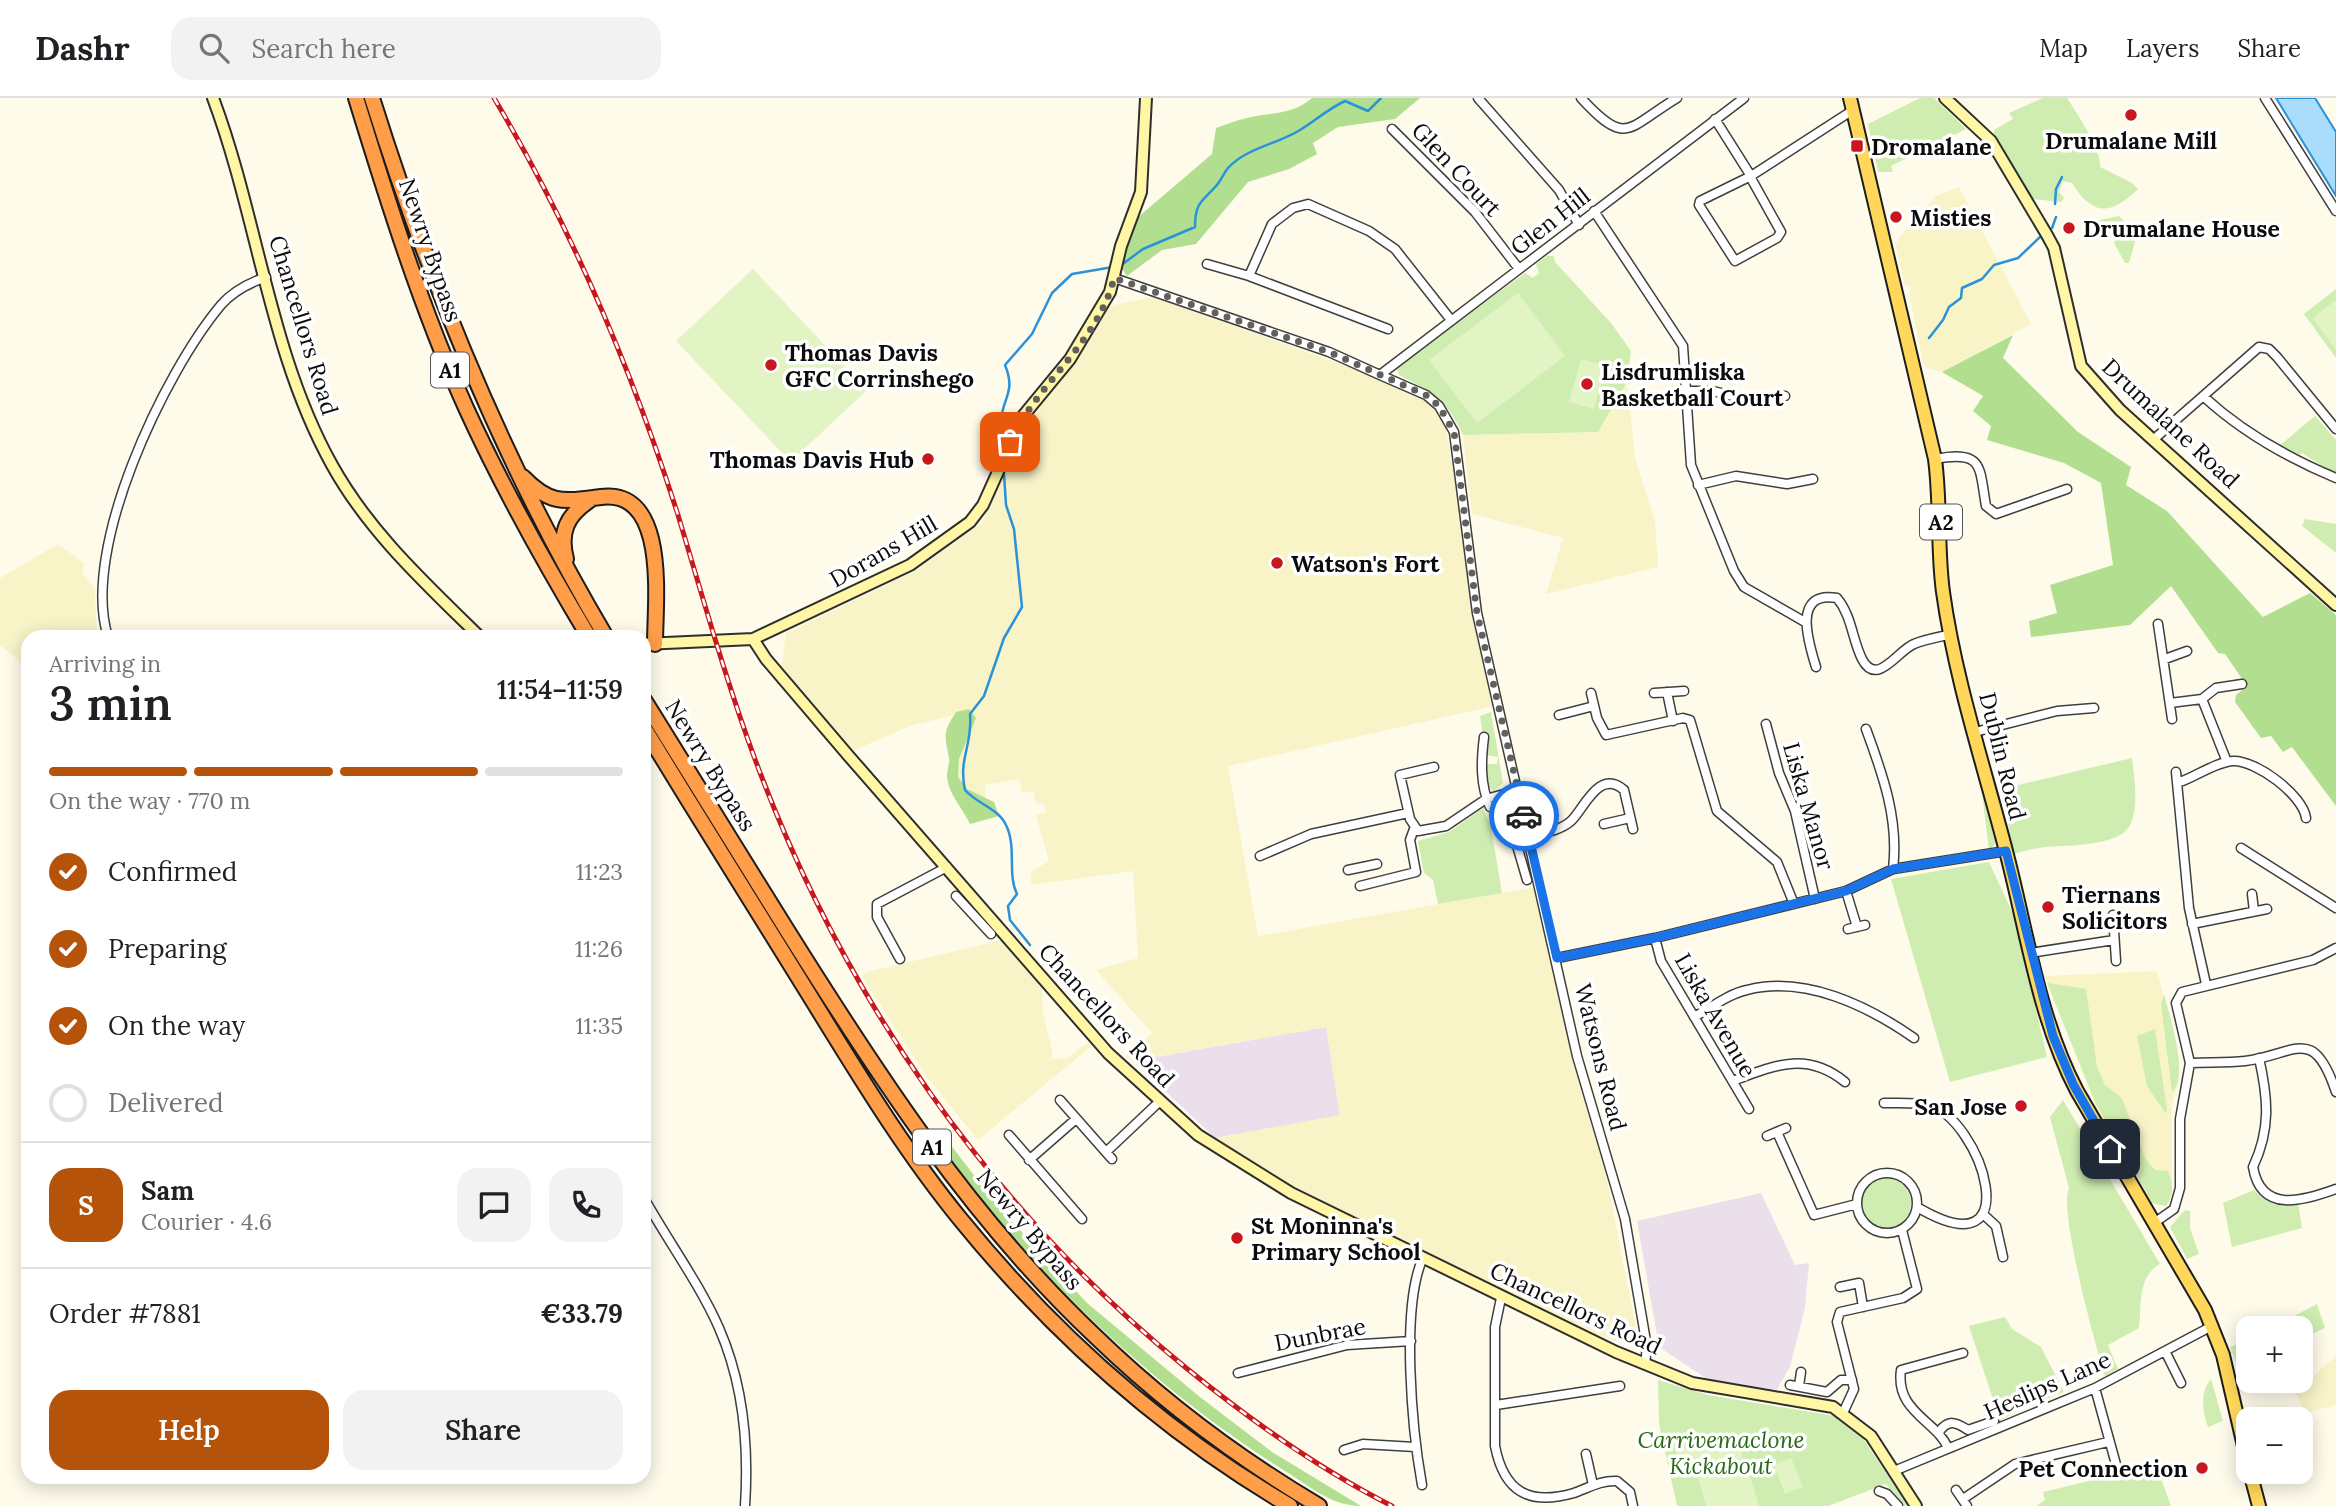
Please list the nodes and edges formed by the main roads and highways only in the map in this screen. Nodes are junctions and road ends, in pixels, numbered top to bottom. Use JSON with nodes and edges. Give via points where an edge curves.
{"nodes":[{"id":1,"x":356,"y":98,"type":"edge"},
{"id":2,"x":372,"y":98,"type":"edge"},
{"id":3,"x":1852,"y":104,"type":"edge"},
{"id":4,"x":515,"y":468,"type":"junction"},
{"id":5,"x":592,"y":499,"type":"junction"},
{"id":6,"x":571,"y":578,"type":"junction"},
{"id":7,"x":584,"y":630,"type":"edge"},
{"id":8,"x":602,"y":630,"type":"edge"},
{"id":9,"x":650,"y":630,"type":"edge"},
{"id":10,"x":651,"y":711,"type":"edge"},
{"id":11,"x":651,"y":739,"type":"edge"},
{"id":12,"x":651,"y":748,"type":"edge"},
{"id":13,"x":662,"y":757,"type":"junction"},
{"id":14,"x":2236,"y":1412,"type":"edge"},
{"id":15,"x":2253,"y":1484,"type":"edge"},
{"id":16,"x":1290,"y":1506,"type":"edge"},
{"id":17,"x":1319,"y":1506,"type":"edge"},
{"id":18,"x":2259,"y":1506,"type":"edge"}],
"edges":[{"from":1,"to":7,"type":"highway","name":"Newry Bypass","number":"A1","via":[[426,310],[466,407],[539,554]]},
{"from":2,"to":4,"type":"highway","name":"Newry Bypass","number":"A1","via":[[428,266]]},
{"from":3,"to":14,"type":"main road","name":"Dublin Road","number":"A2","via":[[1935,459],[1941,500],[1943,592],[2030,953],[2064,1065],[2198,1294],[2223,1355]]},
{"from":4,"to":5,"type":"highway","via":[[546,496],[566,501]]},
{"from":4,"to":6,"type":"highway","name":"Newry Bypass","number":"A1"},
{"from":5,"to":6,"type":"highway","via":[[565,524],[563,544]]},
{"from":5,"to":9,"type":"highway","via":[[622,498],[645,517],[652,541]]},
{"from":6,"to":8,"type":"highway","name":"Newry Bypass","number":"A1"},
{"from":10,"to":17,"type":"highway","name":"Newry Bypass","number":"A1","via":[[866,1054],[1007,1242],[1093,1335],[1164,1398],[1236,1453]]},
{"from":11,"to":13,"type":"highway","name":"Newry Bypass","number":"A1"},
{"from":12,"to":13,"type":"highway"},
{"from":13,"to":16,"type":"highway","name":"Newry Bypass","number":"A1","via":[[881,1109],[960,1219],[1047,1316],[1105,1371],[1220,1461]]},
{"from":15,"to":18,"type":"main road","name":"Dublin Road","number":"A2"}]}
